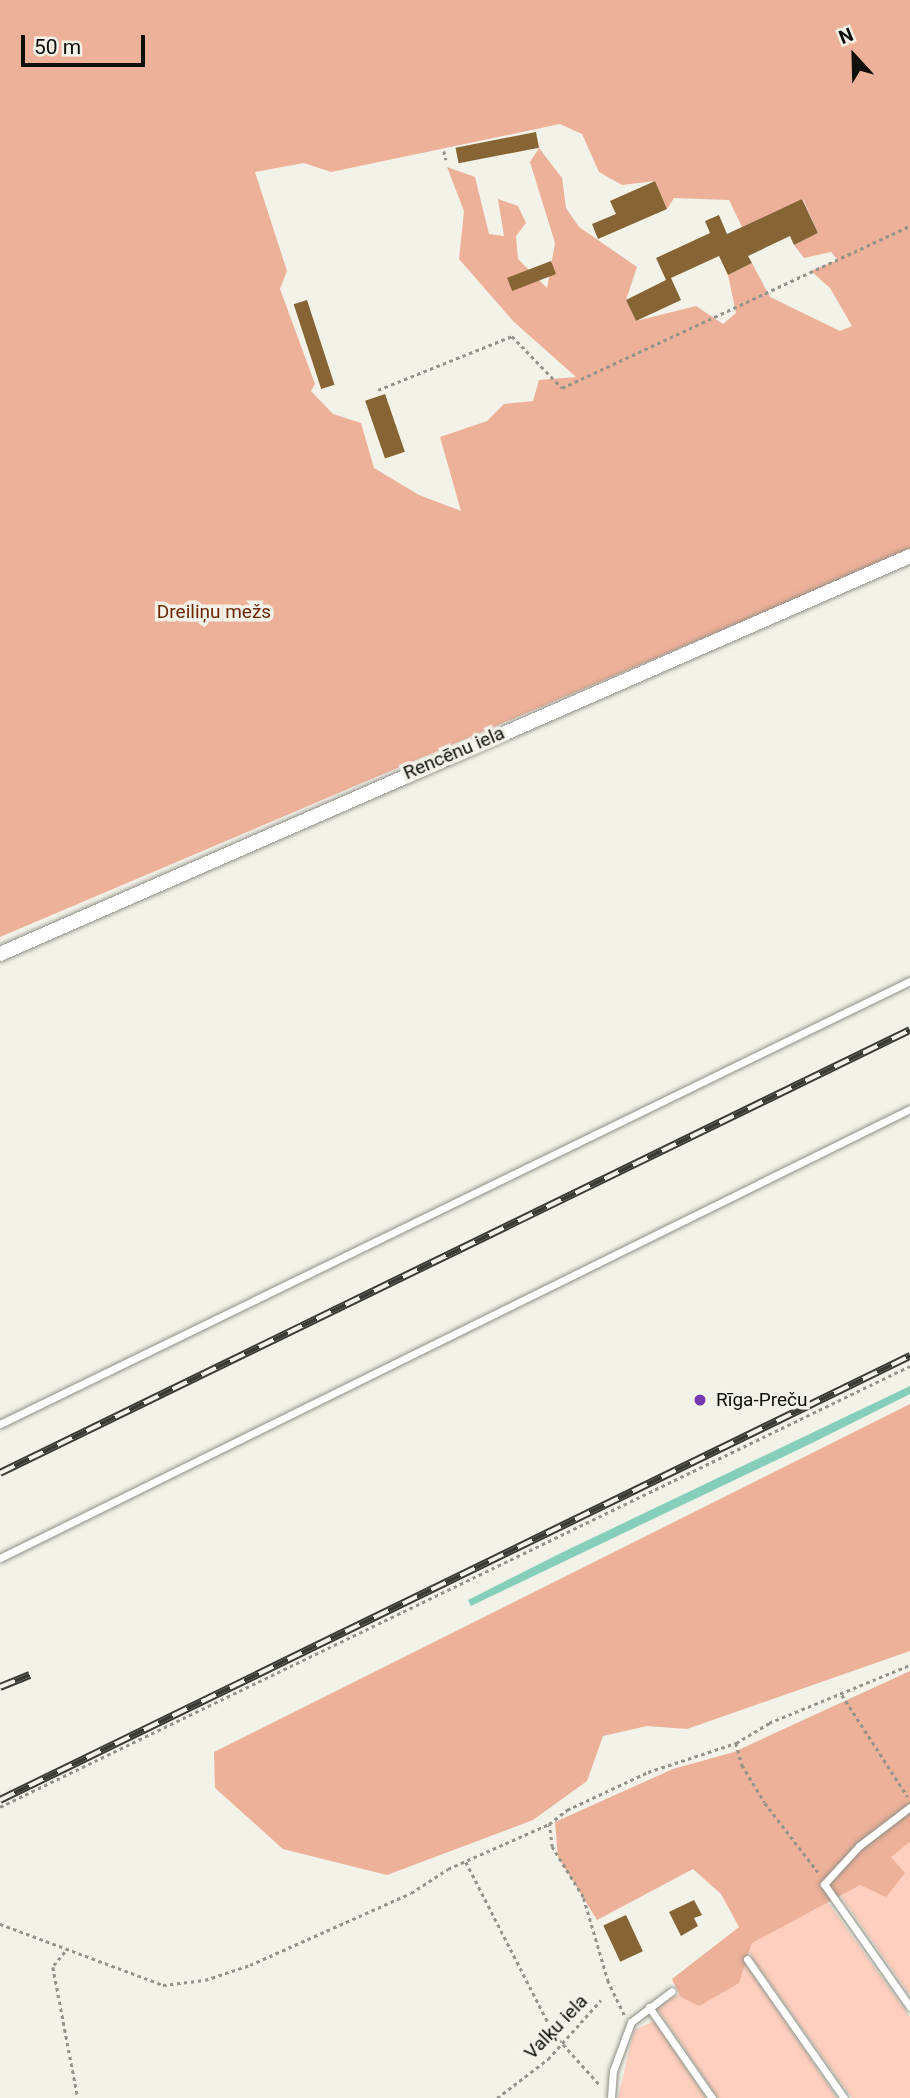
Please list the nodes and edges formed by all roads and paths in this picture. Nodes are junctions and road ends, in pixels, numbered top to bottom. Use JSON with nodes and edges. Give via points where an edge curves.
{"nodes":[{"id":1,"x":444,"y":151,"type":"dead end"},
{"id":2,"x":446,"y":160,"type":"dead end"},
{"id":3,"x":910,"y":226,"type":"edge"},
{"id":4,"x":378,"y":390,"type":"dead end"},
{"id":5,"x":910,"y":556,"type":"edge"},
{"id":6,"x":0,"y":954,"type":"edge"},
{"id":7,"x":910,"y":981,"type":"edge"},
{"id":8,"x":910,"y":1109,"type":"edge"},
{"id":9,"x":910,"y":1366,"type":"edge"},
{"id":10,"x":0,"y":1424,"type":"edge"},
{"id":11,"x":0,"y":1558,"type":"edge"},
{"id":12,"x":910,"y":1665,"type":"edge"},
{"id":13,"x":842,"y":1695,"type":"junction"},
{"id":14,"x":736,"y":1743,"type":"junction"},
{"id":15,"x":910,"y":1801,"type":"edge"},
{"id":16,"x":0,"y":1807,"type":"edge"},
{"id":17,"x":910,"y":1807,"type":"edge"},
{"id":18,"x":549,"y":1824,"type":"junction"},
{"id":19,"x":466,"y":1862,"type":"junction"},
{"id":20,"x":824,"y":1884,"type":"junction"},
{"id":21,"x":0,"y":1924,"type":"edge"},
{"id":22,"x":65,"y":1952,"type":"junction"},
{"id":23,"x":747,"y":1959,"type":"dead end"},
{"id":24,"x":672,"y":1991,"type":"dead end"},
{"id":25,"x":601,"y":2000,"type":"dead end"},
{"id":26,"x":649,"y":2007,"type":"junction"},
{"id":27,"x":910,"y":2007,"type":"edge"},
{"id":28,"x":631,"y":2022,"type":"junction"},
{"id":29,"x":560,"y":2041,"type":"junction"},
{"id":30,"x":78,"y":2098,"type":"edge"},
{"id":31,"x":497,"y":2098,"type":"edge"},
{"id":32,"x":611,"y":2098,"type":"edge"},
{"id":33,"x":712,"y":2098,"type":"edge"},
{"id":34,"x":844,"y":2098,"type":"edge"}],
"edges":[{"from":1,"to":2,"type":"path"},
{"from":3,"to":4,"type":"path","via":[[562,388],[512,336]]},
{"from":5,"to":6,"type":"street","name":"Rencēnu iela"},
{"from":7,"to":10,"type":"lane"},
{"from":8,"to":11,"type":"lane"},
{"from":9,"to":16,"type":"path"},
{"from":12,"to":13,"type":"path"},
{"from":13,"to":14,"type":"path","via":[[769,1723]]},
{"from":13,"to":15,"type":"path"},
{"from":14,"to":18,"type":"path","via":[[648,1772],[567,1810]]},
{"from":14,"to":20,"type":"path","via":[[742,1765],[765,1803],[808,1854]]},
{"from":17,"to":20,"type":"lane","via":[[859,1846]]},
{"from":18,"to":19,"type":"path"},
{"from":18,"to":28,"type":"path","via":[[552,1846],[583,1897],[618,2008]]},
{"from":19,"to":22,"type":"path","via":[[250,1965],[205,1980],[163,1984]]},
{"from":19,"to":29,"type":"path"},
{"from":20,"to":27,"type":"lane"},
{"from":21,"to":22,"type":"path"},
{"from":22,"to":30,"type":"path","via":[[54,1967]]},
{"from":23,"to":34,"type":"lane"},
{"from":24,"to":26,"type":"lane"},
{"from":25,"to":29,"type":"path","name":"Valķu iela"},
{"from":26,"to":28,"type":"lane"},
{"from":26,"to":33,"type":"lane"},
{"from":28,"to":32,"type":"lane","via":[[613,2071]]},
{"from":29,"to":31,"type":"path","name":"Valķu iela","via":[[548,2059]]},
{"from":29,"to":32,"type":"path"}]}
